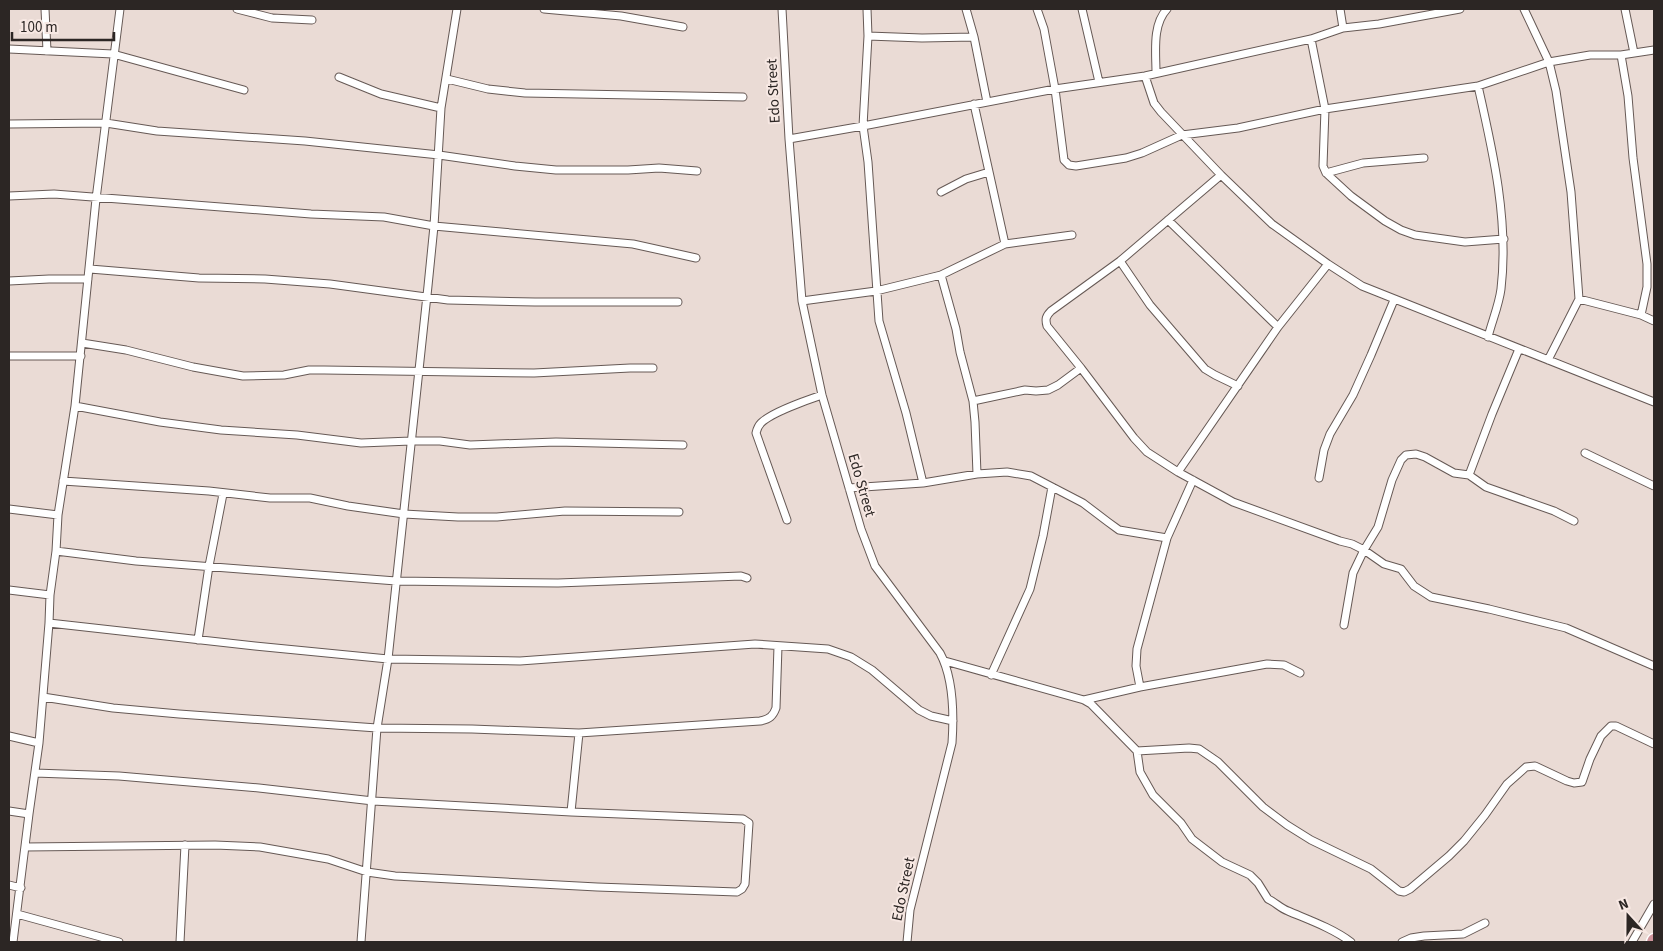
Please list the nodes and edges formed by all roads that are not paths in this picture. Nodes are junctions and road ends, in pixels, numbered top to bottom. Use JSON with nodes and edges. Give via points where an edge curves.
{"nodes":[{"id":1,"x":45,"y":9,"type":"edge"},
{"id":2,"x":120,"y":9,"type":"edge"},
{"id":3,"x":237,"y":9,"type":"edge"},
{"id":4,"x":457,"y":9,"type":"edge"},
{"id":5,"x":544,"y":9,"type":"edge"},
{"id":6,"x":782,"y":9,"type":"edge"},
{"id":7,"x":867,"y":9,"type":"edge"},
{"id":8,"x":966,"y":9,"type":"edge"},
{"id":9,"x":1037,"y":9,"type":"edge"},
{"id":10,"x":1082,"y":9,"type":"edge"},
{"id":11,"x":1168,"y":9,"type":"edge"},
{"id":12,"x":1340,"y":9,"type":"edge"},
{"id":13,"x":1460,"y":9,"type":"edge"},
{"id":14,"x":1524,"y":9,"type":"edge"},
{"id":15,"x":1626,"y":9,"type":"edge"},
{"id":16,"x":312,"y":20,"type":"dead end"},
{"id":17,"x":683,"y":27,"type":"dead end"},
{"id":18,"x":1343,"y":28,"type":"junction"},
{"id":19,"x":868,"y":36,"type":"junction"},
{"id":20,"x":974,"y":37,"type":"junction"},
{"id":21,"x":1311,"y":39,"type":"junction"},
{"id":22,"x":9,"y":49,"type":"edge"},
{"id":23,"x":1654,"y":50,"type":"edge"},
{"id":24,"x":46,"y":51,"type":"junction"},
{"id":25,"x":1634,"y":53,"type":"junction"},
{"id":26,"x":113,"y":54,"type":"junction"},
{"id":27,"x":1621,"y":55,"type":"junction"},
{"id":28,"x":1549,"y":62,"type":"junction"},
{"id":29,"x":1156,"y":73,"type":"junction"},
{"id":30,"x":1145,"y":76,"type":"junction"},
{"id":31,"x":339,"y":77,"type":"dead end"},
{"id":32,"x":447,"y":79,"type":"junction"},
{"id":33,"x":1099,"y":82,"type":"junction"},
{"id":34,"x":1478,"y":86,"type":"junction"},
{"id":35,"x":1055,"y":89,"type":"junction"},
{"id":36,"x":244,"y":90,"type":"dead end"},
{"id":37,"x":742,"y":97,"type":"dead end"},
{"id":38,"x":987,"y":102,"type":"junction"},
{"id":39,"x":974,"y":104,"type":"junction"},
{"id":40,"x":441,"y":108,"type":"junction"},
{"id":41,"x":1324,"y":108,"type":"junction"},
{"id":42,"x":106,"y":123,"type":"junction"},
{"id":43,"x":9,"y":124,"type":"edge"},
{"id":44,"x":863,"y":126,"type":"junction"},
{"id":45,"x":1182,"y":135,"type":"junction"},
{"id":46,"x":789,"y":139,"type":"junction"},
{"id":47,"x":439,"y":155,"type":"junction"},
{"id":48,"x":1424,"y":158,"type":"dead end"},
{"id":49,"x":697,"y":171,"type":"dead end"},
{"id":50,"x":989,"y":172,"type":"junction"},
{"id":51,"x":1326,"y":173,"type":"junction"},
{"id":52,"x":1222,"y":175,"type":"junction"},
{"id":53,"x":941,"y":192,"type":"dead end"},
{"id":54,"x":9,"y":196,"type":"edge"},
{"id":55,"x":96,"y":199,"type":"junction"},
{"id":56,"x":1168,"y":220,"type":"junction"},
{"id":57,"x":434,"y":226,"type":"junction"},
{"id":58,"x":1072,"y":235,"type":"dead end"},
{"id":59,"x":1504,"y":239,"type":"junction"},
{"id":60,"x":1005,"y":244,"type":"junction"},
{"id":61,"x":696,"y":258,"type":"dead end"},
{"id":62,"x":1120,"y":261,"type":"junction"},
{"id":63,"x":1328,"y":264,"type":"junction"},
{"id":64,"x":90,"y":269,"type":"junction"},
{"id":65,"x":941,"y":275,"type":"junction"},
{"id":66,"x":88,"y":279,"type":"junction"},
{"id":67,"x":9,"y":281,"type":"edge"},
{"id":68,"x":876,"y":291,"type":"junction"},
{"id":69,"x":427,"y":297,"type":"junction"},
{"id":70,"x":1579,"y":299,"type":"junction"},
{"id":71,"x":1394,"y":300,"type":"junction"},
{"id":72,"x":802,"y":301,"type":"junction"},
{"id":73,"x":678,"y":302,"type":"dead end"},
{"id":74,"x":1641,"y":316,"type":"junction"},
{"id":75,"x":1654,"y":321,"type":"edge"},
{"id":76,"x":1278,"y":327,"type":"junction"},
{"id":77,"x":1488,"y":337,"type":"junction"},
{"id":78,"x":82,"y":343,"type":"junction"},
{"id":79,"x":1518,"y":349,"type":"junction"},
{"id":80,"x":9,"y":356,"type":"edge"},
{"id":81,"x":81,"y":356,"type":"junction"},
{"id":82,"x":1548,"y":360,"type":"junction"},
{"id":83,"x":653,"y":368,"type":"dead end"},
{"id":84,"x":1081,"y":368,"type":"junction"},
{"id":85,"x":419,"y":372,"type":"junction"},
{"id":86,"x":1238,"y":386,"type":"junction"},
{"id":87,"x":822,"y":395,"type":"junction"},
{"id":88,"x":973,"y":401,"type":"junction"},
{"id":89,"x":1654,"y":402,"type":"edge"},
{"id":90,"x":75,"y":406,"type":"junction"},
{"id":91,"x":411,"y":441,"type":"junction"},
{"id":92,"x":683,"y":445,"type":"dead end"},
{"id":93,"x":1585,"y":453,"type":"dead end"},
{"id":94,"x":1178,"y":472,"type":"junction"},
{"id":95,"x":978,"y":474,"type":"junction"},
{"id":96,"x":1469,"y":475,"type":"junction"},
{"id":97,"x":1319,"y":478,"type":"dead end"},
{"id":98,"x":1193,"y":480,"type":"junction"},
{"id":99,"x":63,"y":481,"type":"junction"},
{"id":100,"x":923,"y":483,"type":"junction"},
{"id":101,"x":1654,"y":486,"type":"edge"},
{"id":102,"x":1052,"y":487,"type":"junction"},
{"id":103,"x":848,"y":488,"type":"junction"},
{"id":104,"x":223,"y":494,"type":"junction"},
{"id":105,"x":9,"y":509,"type":"edge"},
{"id":106,"x":679,"y":512,"type":"dead end"},
{"id":107,"x":404,"y":514,"type":"junction"},
{"id":108,"x":58,"y":515,"type":"junction"},
{"id":109,"x":787,"y":520,"type":"dead end"},
{"id":110,"x":1574,"y":521,"type":"dead end"},
{"id":111,"x":1167,"y":538,"type":"junction"},
{"id":112,"x":1364,"y":550,"type":"junction"},
{"id":113,"x":56,"y":551,"type":"junction"},
{"id":114,"x":209,"y":566,"type":"junction"},
{"id":115,"x":747,"y":578,"type":"dead end"},
{"id":116,"x":396,"y":581,"type":"junction"},
{"id":117,"x":9,"y":590,"type":"edge"},
{"id":118,"x":50,"y":594,"type":"junction"},
{"id":119,"x":49,"y":622,"type":"junction"},
{"id":120,"x":1344,"y":625,"type":"dead end"},
{"id":121,"x":198,"y":640,"type":"junction"},
{"id":122,"x":778,"y":646,"type":"junction"},
{"id":123,"x":388,"y":659,"type":"junction"},
{"id":124,"x":944,"y":661,"type":"junction"},
{"id":125,"x":1654,"y":666,"type":"edge"},
{"id":126,"x":1300,"y":673,"type":"dead end"},
{"id":127,"x":991,"y":675,"type":"junction"},
{"id":128,"x":1140,"y":688,"type":"junction"},
{"id":129,"x":43,"y":697,"type":"junction"},
{"id":130,"x":1084,"y":700,"type":"junction"},
{"id":131,"x":953,"y":721,"type":"junction"},
{"id":132,"x":377,"y":728,"type":"junction"},
{"id":133,"x":579,"y":733,"type":"junction"},
{"id":134,"x":9,"y":736,"type":"edge"},
{"id":135,"x":39,"y":743,"type":"junction"},
{"id":136,"x":1654,"y":744,"type":"edge"},
{"id":137,"x":1137,"y":751,"type":"junction"},
{"id":138,"x":35,"y":773,"type":"junction"},
{"id":139,"x":373,"y":801,"type":"junction"},
{"id":140,"x":9,"y":811,"type":"edge"},
{"id":141,"x":571,"y":812,"type":"junction"},
{"id":142,"x":29,"y":814,"type":"junction"},
{"id":143,"x":185,"y":846,"type":"junction"},
{"id":144,"x":25,"y":847,"type":"junction"},
{"id":145,"x":367,"y":872,"type":"junction"},
{"id":146,"x":9,"y":885,"type":"edge"},
{"id":147,"x":21,"y":888,"type":"junction"},
{"id":148,"x":1654,"y":904,"type":"edge"},
{"id":149,"x":17,"y":914,"type":"junction"},
{"id":150,"x":1485,"y":923,"type":"dead end"},
{"id":151,"x":13,"y":942,"type":"edge"},
{"id":152,"x":119,"y":942,"type":"edge"},
{"id":153,"x":180,"y":942,"type":"edge"},
{"id":154,"x":361,"y":942,"type":"edge"},
{"id":155,"x":907,"y":942,"type":"edge"},
{"id":156,"x":1351,"y":942,"type":"edge"},
{"id":157,"x":1402,"y":942,"type":"edge"},
{"id":158,"x":1632,"y":942,"type":"edge"}],
"edges":[{"from":1,"to":24,"type":"street"},
{"from":2,"to":26,"type":"street"},
{"from":3,"to":16,"type":"street","via":[[272,18]]},
{"from":4,"to":32,"type":"street"},
{"from":5,"to":17,"type":"street","via":[[621,16]]},
{"from":6,"to":46,"type":"street","name":"Edo Street"},
{"from":7,"to":19,"type":"street"},
{"from":8,"to":20,"type":"street"},
{"from":9,"to":35,"type":"street"},
{"from":10,"to":33,"type":"street"},
{"from":11,"to":29,"type":"street","via":[[1161,16],[1158,28]]},
{"from":12,"to":18,"type":"street"},
{"from":13,"to":18,"type":"street"},
{"from":14,"to":28,"type":"street"},
{"from":15,"to":25,"type":"street"},
{"from":18,"to":21,"type":"street"},
{"from":19,"to":20,"type":"street"},
{"from":19,"to":44,"type":"street"},
{"from":20,"to":38,"type":"street"},
{"from":21,"to":29,"type":"street"},
{"from":21,"to":41,"type":"street"},
{"from":22,"to":24,"type":"street"},
{"from":23,"to":25,"type":"street"},
{"from":24,"to":26,"type":"street"},
{"from":25,"to":27,"type":"street"},
{"from":26,"to":36,"type":"street"},
{"from":26,"to":42,"type":"street"},
{"from":27,"to":28,"type":"street","via":[[1590,55]]},
{"from":27,"to":74,"type":"street","via":[[1647,264],[1647,287]]},
{"from":28,"to":34,"type":"street"},
{"from":28,"to":70,"type":"street","via":[[1563,127]]},
{"from":29,"to":30,"type":"street"},
{"from":30,"to":33,"type":"street"},
{"from":30,"to":45,"type":"street","via":[[1154,103]]},
{"from":31,"to":40,"type":"street","via":[[381,94]]},
{"from":32,"to":37,"type":"street","via":[[488,89],[525,93]]},
{"from":32,"to":40,"type":"street"},
{"from":33,"to":35,"type":"street"},
{"from":34,"to":41,"type":"street"},
{"from":34,"to":59,"type":"street","via":[[1495,162]]},
{"from":35,"to":38,"type":"street"},
{"from":35,"to":45,"type":"street","via":[[1064,160],[1069,165],[1126,158]]},
{"from":38,"to":39,"type":"street"},
{"from":39,"to":44,"type":"street"},
{"from":39,"to":50,"type":"street"},
{"from":40,"to":47,"type":"street"},
{"from":41,"to":45,"type":"street","via":[[1238,128]]},
{"from":41,"to":51,"type":"street","via":[[1323,166]]},
{"from":42,"to":43,"type":"street"},
{"from":42,"to":47,"type":"street","via":[[157,131],[304,141]]},
{"from":42,"to":55,"type":"street"},
{"from":44,"to":46,"type":"street"},
{"from":44,"to":68,"type":"street"},
{"from":45,"to":52,"type":"street"},
{"from":46,"to":72,"type":"street","name":"Edo Street"},
{"from":47,"to":49,"type":"street","via":[[556,170],[659,168]]},
{"from":47,"to":57,"type":"street"},
{"from":48,"to":51,"type":"street","via":[[1363,163]]},
{"from":50,"to":53,"type":"street"},
{"from":50,"to":60,"type":"street"},
{"from":51,"to":59,"type":"street","via":[[1384,221],[1415,235],[1465,242]]},
{"from":52,"to":56,"type":"street"},
{"from":52,"to":63,"type":"street","via":[[1272,224]]},
{"from":54,"to":55,"type":"street","via":[[54,194]]},
{"from":55,"to":57,"type":"street","via":[[384,217]]},
{"from":55,"to":64,"type":"street"},
{"from":56,"to":62,"type":"street"},
{"from":56,"to":76,"type":"street"},
{"from":57,"to":61,"type":"street","via":[[633,244]]},
{"from":57,"to":69,"type":"street"},
{"from":58,"to":60,"type":"street"},
{"from":59,"to":77,"type":"street","via":[[1500,291]]},
{"from":60,"to":65,"type":"street"},
{"from":62,"to":84,"type":"street","via":[[1047,315],[1047,326]]},
{"from":62,"to":86,"type":"street","via":[[1150,304],[1205,369]]},
{"from":63,"to":71,"type":"street","via":[[1362,286]]},
{"from":63,"to":76,"type":"street"},
{"from":64,"to":66,"type":"street"},
{"from":64,"to":69,"type":"street","via":[[330,284]]},
{"from":65,"to":68,"type":"street"},
{"from":65,"to":88,"type":"street"},
{"from":66,"to":67,"type":"street"},
{"from":66,"to":78,"type":"street"},
{"from":68,"to":72,"type":"street"},
{"from":68,"to":100,"type":"street","via":[[879,321]]},
{"from":69,"to":73,"type":"street","via":[[535,302]]},
{"from":69,"to":85,"type":"street"},
{"from":70,"to":74,"type":"street"},
{"from":70,"to":82,"type":"street"},
{"from":71,"to":77,"type":"street"},
{"from":71,"to":97,"type":"street","via":[[1353,395],[1330,434]]},
{"from":72,"to":87,"type":"street","name":"Edo Street"},
{"from":74,"to":75,"type":"street"},
{"from":76,"to":86,"type":"street"},
{"from":77,"to":79,"type":"street"},
{"from":78,"to":81,"type":"street"},
{"from":78,"to":85,"type":"street","via":[[244,376],[284,375],[309,370]]},
{"from":79,"to":82,"type":"street"},
{"from":79,"to":96,"type":"street"},
{"from":80,"to":81,"type":"street"},
{"from":81,"to":90,"type":"street"},
{"from":82,"to":89,"type":"street"},
{"from":83,"to":85,"type":"street","via":[[534,373]]},
{"from":84,"to":88,"type":"street","via":[[1048,390],[1025,390]]},
{"from":84,"to":94,"type":"street","via":[[1147,452]]},
{"from":85,"to":91,"type":"street"},
{"from":86,"to":94,"type":"street"},
{"from":87,"to":103,"type":"street","name":"Edo Street"},
{"from":87,"to":109,"type":"street","via":[[762,421],[756,434]]},
{"from":88,"to":95,"type":"street"},
{"from":90,"to":91,"type":"street","via":[[221,430],[361,443]]},
{"from":90,"to":99,"type":"street"},
{"from":91,"to":92,"type":"street","via":[[470,445],[556,442]]},
{"from":91,"to":107,"type":"street"},
{"from":93,"to":101,"type":"street"},
{"from":94,"to":98,"type":"street"},
{"from":95,"to":100,"type":"street"},
{"from":95,"to":102,"type":"street","via":[[1007,472],[1031,476]]},
{"from":96,"to":110,"type":"street","via":[[1486,487]]},
{"from":96,"to":112,"type":"street","via":[[1454,473],[1416,454],[1403,457],[1392,480],[1378,527]]},
{"from":98,"to":111,"type":"street"},
{"from":98,"to":112,"type":"street","via":[[1233,502]]},
{"from":99,"to":104,"type":"street"},
{"from":99,"to":108,"type":"street"},
{"from":100,"to":103,"type":"street"},
{"from":102,"to":111,"type":"street","via":[[1083,502],[1120,530]]},
{"from":102,"to":127,"type":"street","via":[[1030,589]]},
{"from":103,"to":124,"type":"street","name":"Edo Street","via":[[875,566]]},
{"from":104,"to":107,"type":"street","via":[[310,498]]},
{"from":104,"to":114,"type":"street"},
{"from":105,"to":108,"type":"street"},
{"from":106,"to":107,"type":"street","via":[[565,511],[458,518]]},
{"from":107,"to":116,"type":"street"},
{"from":108,"to":113,"type":"street"},
{"from":111,"to":128,"type":"street","via":[[1137,649]]},
{"from":112,"to":120,"type":"street","via":[[1350,581]]},
{"from":112,"to":125,"type":"street","via":[[1384,564],[1401,569],[1414,586],[1431,597],[1566,628]]},
{"from":113,"to":114,"type":"street"},
{"from":113,"to":118,"type":"street"},
{"from":114,"to":116,"type":"street"},
{"from":114,"to":121,"type":"street"},
{"from":115,"to":116,"type":"street","via":[[558,583]]},
{"from":116,"to":123,"type":"street"},
{"from":117,"to":118,"type":"street"},
{"from":118,"to":119,"type":"street"},
{"from":119,"to":121,"type":"street"},
{"from":119,"to":129,"type":"street"},
{"from":121,"to":123,"type":"street"},
{"from":122,"to":123,"type":"street","via":[[755,644],[520,661]]},
{"from":122,"to":131,"type":"street","via":[[828,649],[851,657],[872,670],[918,710]]},
{"from":122,"to":133,"type":"street","via":[[776,708],[767,720]]},
{"from":123,"to":132,"type":"street"},
{"from":124,"to":127,"type":"street"},
{"from":124,"to":131,"type":"street","name":"Edo Street","via":[[950,684]]},
{"from":126,"to":128,"type":"street","via":[[1284,665],[1268,664]]},
{"from":127,"to":130,"type":"street"},
{"from":128,"to":130,"type":"street"},
{"from":129,"to":132,"type":"street","via":[[113,708]]},
{"from":129,"to":135,"type":"street"},
{"from":130,"to":137,"type":"street"},
{"from":131,"to":155,"type":"street","name":"Edo Street","via":[[952,743],[910,910]]},
{"from":132,"to":133,"type":"street"},
{"from":132,"to":139,"type":"street"},
{"from":133,"to":141,"type":"street"},
{"from":134,"to":135,"type":"street"},
{"from":135,"to":138,"type":"street"},
{"from":136,"to":137,"type":"street","via":[[1611,726],[1601,736],[1582,782],[1567,781],[1535,766],[1526,767],[1507,784],[1449,856],[1404,892],[1398,891],[1371,869],[1287,825],[1263,807],[1218,762],[1199,749]]},
{"from":137,"to":156,"type":"street","via":[[1138,765],[1147,786],[1192,839],[1222,862],[1250,875],[1268,899],[1286,911]]},
{"from":138,"to":139,"type":"street","via":[[119,776]]},
{"from":138,"to":142,"type":"street"},
{"from":139,"to":141,"type":"street"},
{"from":139,"to":145,"type":"street"},
{"from":140,"to":142,"type":"street"},
{"from":141,"to":145,"type":"street","via":[[747,820],[745,884],[737,892],[417,878]]},
{"from":142,"to":144,"type":"street"},
{"from":143,"to":144,"type":"street"},
{"from":143,"to":145,"type":"street","via":[[260,847],[328,859]]},
{"from":143,"to":153,"type":"street"},
{"from":144,"to":147,"type":"street"},
{"from":145,"to":154,"type":"street"},
{"from":146,"to":147,"type":"street"},
{"from":147,"to":149,"type":"street"},
{"from":148,"to":158,"type":"street"},
{"from":149,"to":151,"type":"street"},
{"from":149,"to":152,"type":"street"},
{"from":150,"to":157,"type":"street","via":[[1463,934],[1424,936]]}]}
